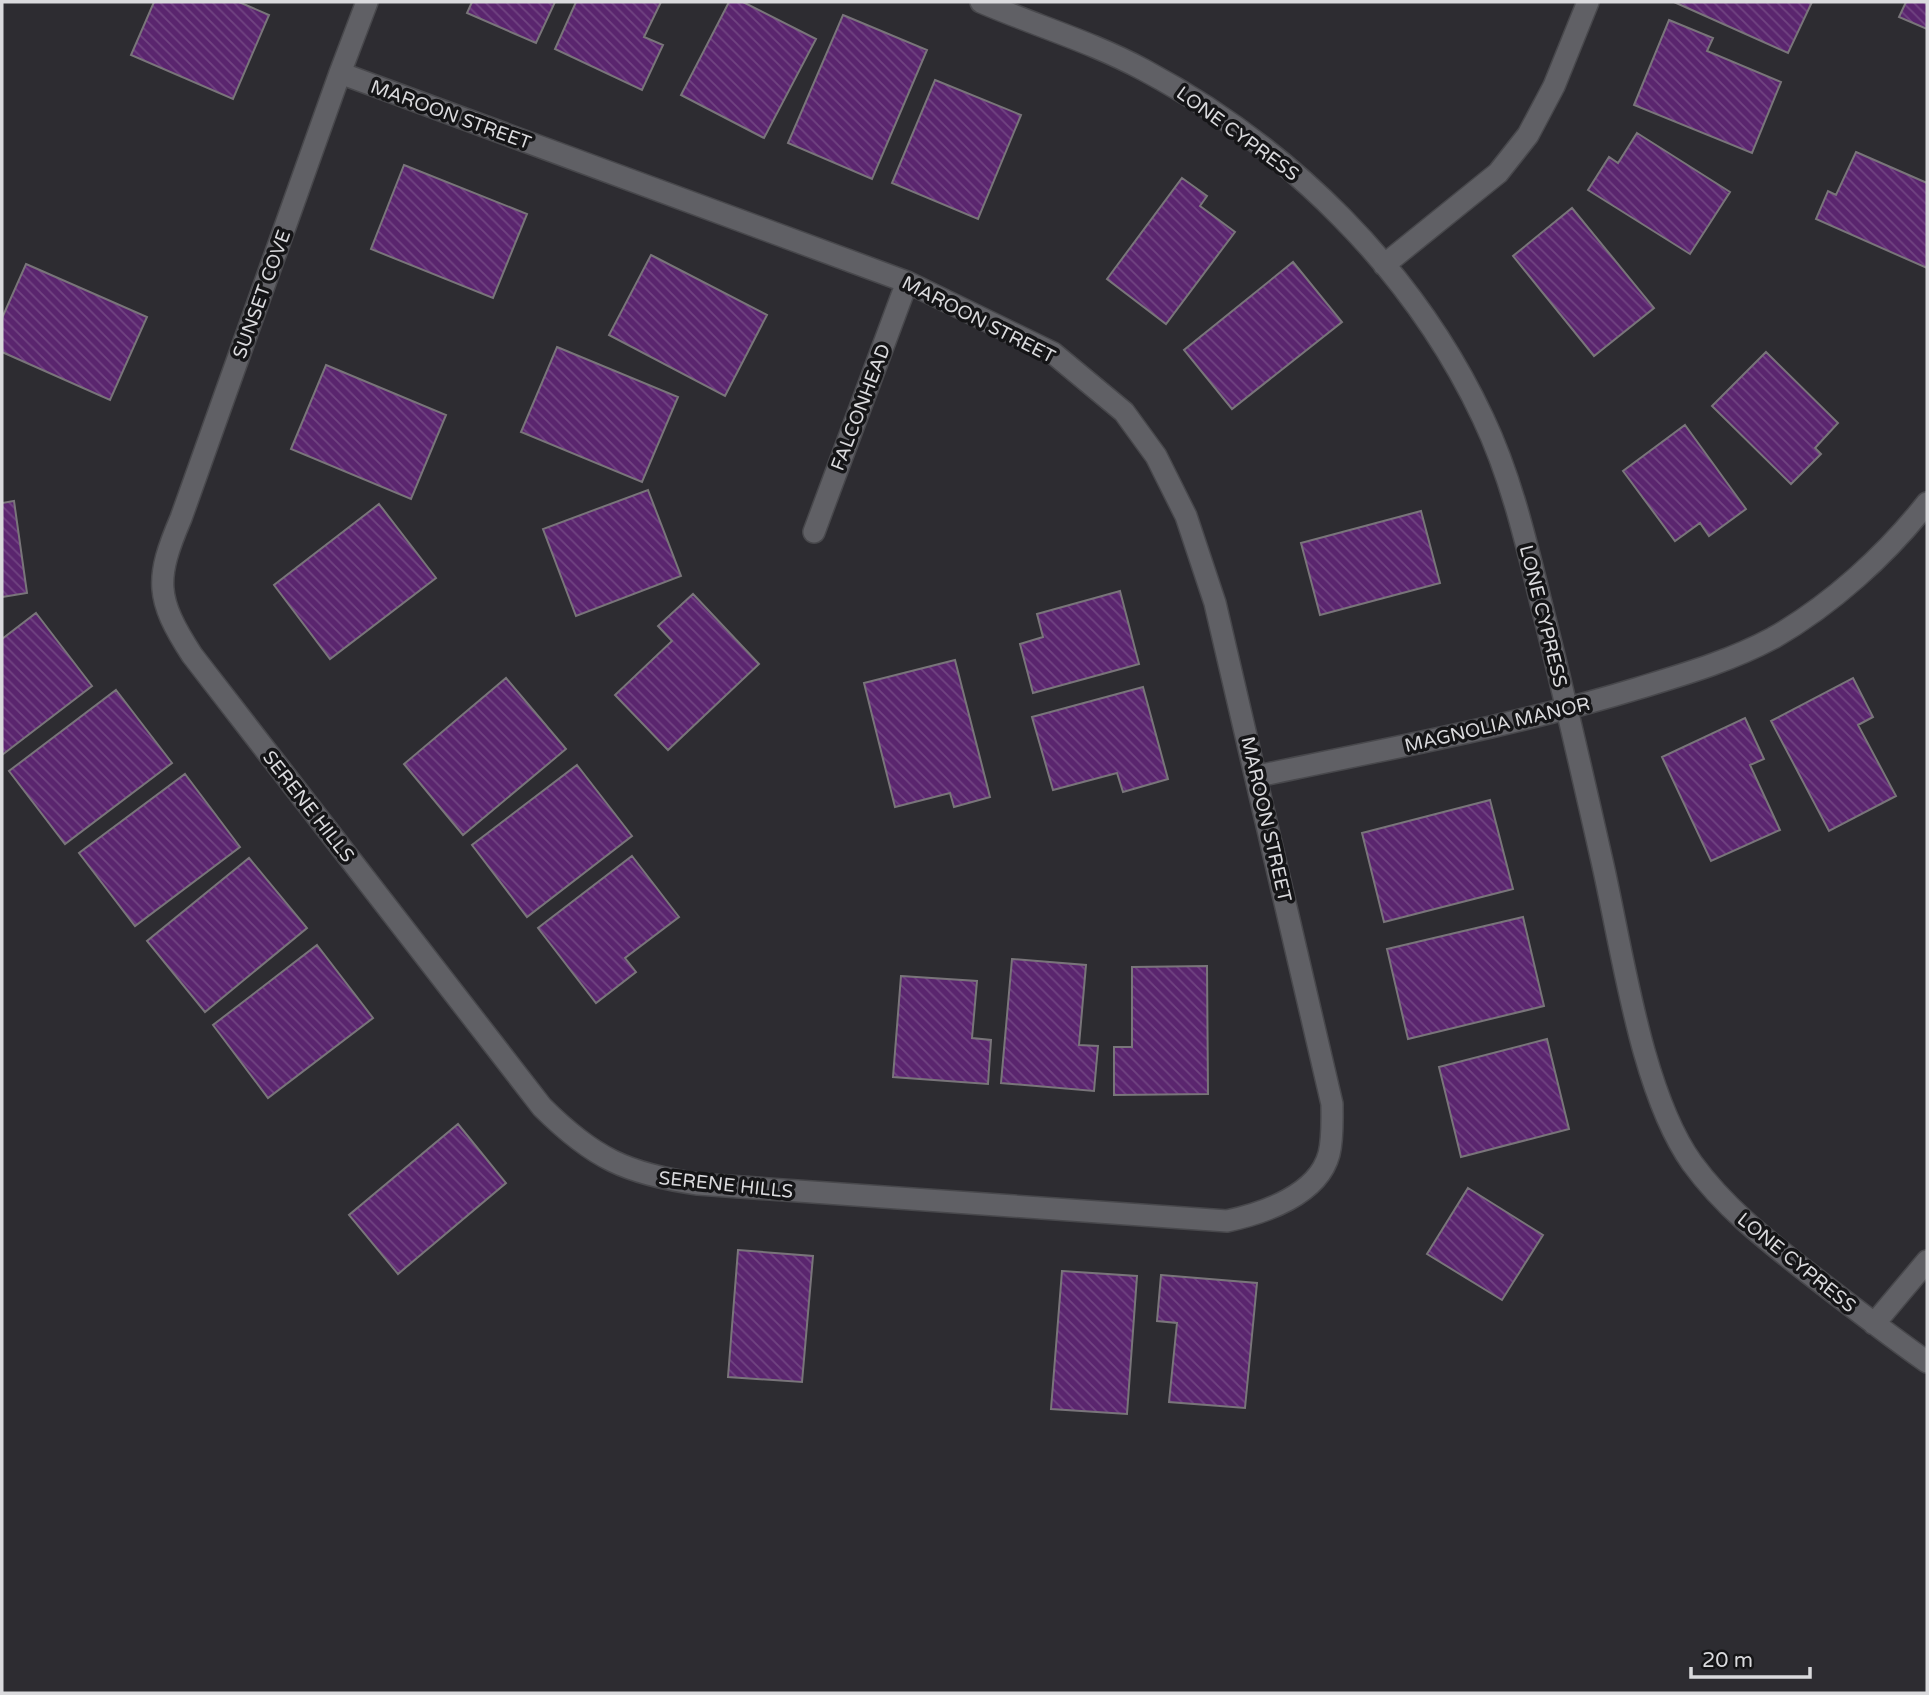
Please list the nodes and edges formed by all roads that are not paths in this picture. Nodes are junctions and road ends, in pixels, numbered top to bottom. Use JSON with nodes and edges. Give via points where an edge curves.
{"nodes":[{"id":1,"x":367,"y":2,"type":"edge"},
{"id":2,"x":981,"y":2,"type":"edge"},
{"id":3,"x":1588,"y":2,"type":"edge"},
{"id":4,"x":1019,"y":9,"type":"edge"},
{"id":5,"x":340,"y":73,"type":"junction"},
{"id":6,"x":1384,"y":265,"type":"junction"},
{"id":7,"x":907,"y":282,"type":"junction"},
{"id":8,"x":1927,"y":503,"type":"edge"},
{"id":9,"x":814,"y":531,"type":"dead end"},
{"id":10,"x":160,"y":587,"type":"joint"},
{"id":11,"x":1568,"y":710,"type":"junction"},
{"id":12,"x":1258,"y":776,"type":"junction"},
{"id":13,"x":1316,"y":1179,"type":"joint"},
{"id":14,"x":1927,"y":1261,"type":"edge"},
{"id":15,"x":1874,"y":1324,"type":"junction"},
{"id":16,"x":1927,"y":1362,"type":"edge"}],
"edges":[{"from":1,"to":5,"type":"street","name":"SUNSET COVE"},
{"from":2,"to":4,"type":"street","name":"LONE CYPRESS"},
{"from":3,"to":6,"type":"street","via":[[1554,86],[1528,135],[1506,164]]},
{"from":4,"to":6,"type":"street","name":"LONE CYPRESS","via":[[1192,98],[1287,166]]},
{"from":5,"to":7,"type":"street","name":"MAROON STREET"},
{"from":5,"to":10,"type":"street","name":"SUNSET COVE","via":[[165,555]]},
{"from":6,"to":11,"type":"street","name":"LONE CYPRESS","via":[[1427,321],[1485,420],[1526,540]]},
{"from":7,"to":9,"type":"street","name":"FALCONHEAD"},
{"from":7,"to":12,"type":"street","name":"MAROON STREET","via":[[1053,353],[1124,412],[1156,456],[1186,516],[1215,603]]},
{"from":8,"to":11,"type":"street","name":"MAGNOLIA MANOR","via":[[1867,567],[1774,637],[1718,663]]},
{"from":10,"to":13,"type":"street","name":"SERENE HILLS","via":[[167,611],[192,655],[542,1107],[587,1149],[653,1177],[698,1184],[1227,1221],[1274,1206]]},
{"from":11,"to":12,"type":"street","name":"MAGNOLIA MANOR"},
{"from":11,"to":15,"type":"street","name":"LONE CYPRESS","via":[[1645,1052],[1663,1111],[1691,1162],[1742,1220]]},
{"from":12,"to":13,"type":"street","name":"MAROON STREET","via":[[1332,1104],[1329,1156]]},
{"from":14,"to":15,"type":"street"},
{"from":15,"to":16,"type":"street","name":"LONE CYPRESS"}]}
